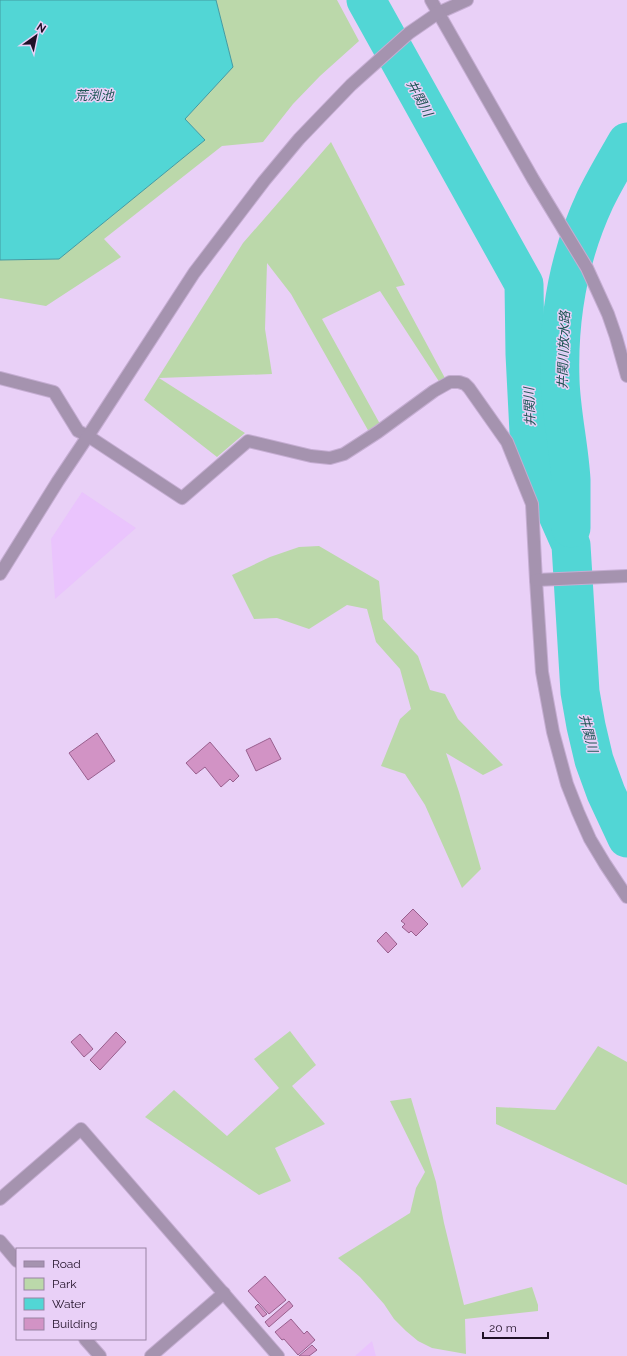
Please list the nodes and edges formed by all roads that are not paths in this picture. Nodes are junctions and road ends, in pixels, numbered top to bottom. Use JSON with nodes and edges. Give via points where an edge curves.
{"nodes":[{"id":1,"x":431,"y":0,"type":"edge"},
{"id":2,"x":449,"y":0,"type":"edge"},
{"id":3,"x":467,"y":0,"type":"edge"},
{"id":4,"x":438,"y":13,"type":"junction"},
{"id":5,"x":627,"y":376,"type":"edge"},
{"id":6,"x":0,"y":378,"type":"edge"},
{"id":7,"x":88,"y":436,"type":"junction"},
{"id":8,"x":0,"y":574,"type":"edge"},
{"id":9,"x":627,"y":576,"type":"edge"},
{"id":10,"x":539,"y":579,"type":"junction"},
{"id":11,"x":627,"y":897,"type":"edge"},
{"id":12,"x":0,"y":1199,"type":"edge"},
{"id":13,"x":0,"y":1241,"type":"edge"},
{"id":14,"x":16,"y":1260,"type":"edge"},
{"id":15,"x":224,"y":1293,"type":"junction"},
{"id":16,"x":86,"y":1340,"type":"edge"},
{"id":17,"x":100,"y":1356,"type":"edge"},
{"id":18,"x":151,"y":1356,"type":"edge"},
{"id":19,"x":278,"y":1356,"type":"edge"}],
"edges":[{"from":1,"to":4,"type":"street"},
{"from":2,"to":4,"type":"street"},
{"from":3,"to":4,"type":"street"},
{"from":4,"to":5,"type":"street","via":[[533,179],[588,268],[608,314]]},
{"from":4,"to":7,"type":"street","via":[[409,33],[324,111],[264,181],[194,273]]},
{"from":6,"to":7,"type":"street","via":[[54,392],[78,431]]},
{"from":7,"to":8,"type":"street"},
{"from":7,"to":10,"type":"street","via":[[182,498],[248,441],[310,456],[330,458],[344,454],[434,391],[450,382],[459,382],[469,388],[507,442],[532,504]]},
{"from":9,"to":10,"type":"street"},
{"from":10,"to":11,"type":"street","via":[[542,672],[553,732],[568,784],[590,839]]},
{"from":12,"to":15,"type":"street","via":[[81,1130]]},
{"from":13,"to":14,"type":"street"},
{"from":15,"to":18,"type":"street"},
{"from":15,"to":19,"type":"street"},
{"from":16,"to":17,"type":"street"}]}
